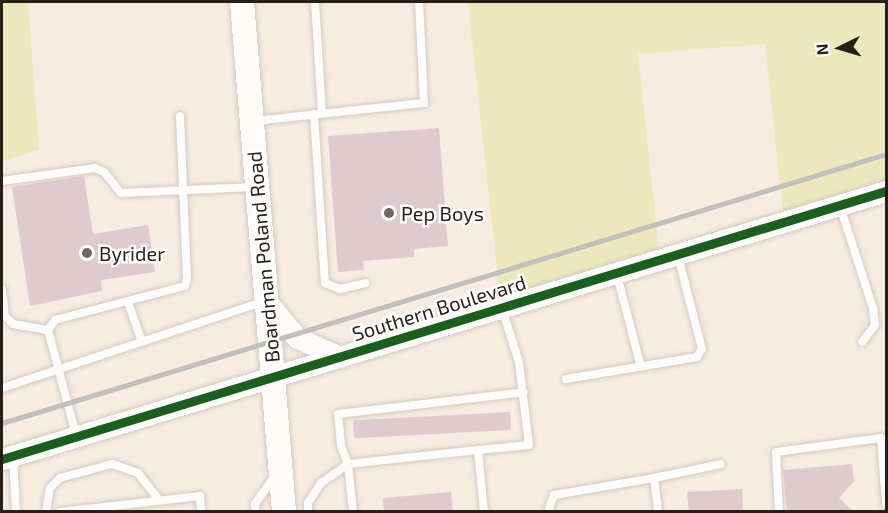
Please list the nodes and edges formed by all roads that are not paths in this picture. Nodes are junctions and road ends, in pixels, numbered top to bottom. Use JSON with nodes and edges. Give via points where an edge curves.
{"nodes":[{"id":1,"x":242,"y":2,"type":"edge"},
{"id":2,"x":315,"y":2,"type":"edge"},
{"id":3,"x":419,"y":2,"type":"edge"},
{"id":4,"x":318,"y":114,"type":"junction"},
{"id":5,"x":180,"y":116,"type":"dead end"},
{"id":6,"x":252,"y":122,"type":"junction"},
{"id":7,"x":2,"y":181,"type":"edge"},
{"id":8,"x":257,"y":186,"type":"junction"},
{"id":9,"x":183,"y":190,"type":"junction"},
{"id":10,"x":886,"y":191,"type":"edge"},
{"id":11,"x":840,"y":206,"type":"junction"},
{"id":12,"x":678,"y":255,"type":"junction"},
{"id":13,"x":616,"y":273,"type":"junction"},
{"id":14,"x":365,"y":283,"type":"dead end"},
{"id":15,"x":2,"y":289,"type":"edge"},
{"id":16,"x":266,"y":301,"type":"junction"},
{"id":17,"x":128,"y":302,"type":"junction"},
{"id":18,"x":501,"y":308,"type":"junction"},
{"id":19,"x":48,"y":330,"type":"junction"},
{"id":20,"x":142,"y":342,"type":"junction"},
{"id":21,"x":862,"y":342,"type":"dead end"},
{"id":22,"x":340,"y":357,"type":"junction"},
{"id":23,"x":641,"y":367,"type":"junction"},
{"id":24,"x":58,"y":370,"type":"junction"},
{"id":25,"x":272,"y":376,"type":"junction"},
{"id":26,"x":566,"y":379,"type":"dead end"},
{"id":27,"x":2,"y":388,"type":"edge"},
{"id":28,"x":524,"y":392,"type":"junction"},
{"id":29,"x":76,"y":436,"type":"junction"},
{"id":30,"x":478,"y":450,"type":"junction"},
{"id":31,"x":7,"y":457,"type":"edge"},
{"id":32,"x":348,"y":464,"type":"junction"},
{"id":33,"x":721,"y":464,"type":"dead end"},
{"id":34,"x":280,"y":468,"type":"junction"},
{"id":35,"x":654,"y":478,"type":"junction"},
{"id":36,"x":159,"y":500,"type":"junction"},
{"id":37,"x":143,"y":502,"type":"junction"},
{"id":38,"x":886,"y":504,"type":"edge"},
{"id":39,"x":16,"y":512,"type":"edge"},
{"id":40,"x":46,"y":512,"type":"edge"},
{"id":41,"x":60,"y":512,"type":"edge"},
{"id":42,"x":144,"y":512,"type":"edge"},
{"id":43,"x":201,"y":512,"type":"edge"},
{"id":44,"x":256,"y":512,"type":"edge"},
{"id":45,"x":284,"y":512,"type":"edge"},
{"id":46,"x":308,"y":512,"type":"edge"},
{"id":47,"x":353,"y":512,"type":"edge"},
{"id":48,"x":484,"y":512,"type":"edge"},
{"id":49,"x":548,"y":512,"type":"edge"},
{"id":50,"x":658,"y":512,"type":"edge"},
{"id":51,"x":779,"y":512,"type":"edge"}],
"edges":[{"from":1,"to":6,"type":"main road","name":"Boardman Poland Road"},
{"from":2,"to":4,"type":"lane"},
{"from":3,"to":4,"type":"lane","via":[[424,103]]},
{"from":4,"to":6,"type":"lane"},
{"from":4,"to":14,"type":"lane","via":[[325,283],[340,289]]},
{"from":5,"to":9,"type":"lane"},
{"from":6,"to":8,"type":"main road","name":"Boardman Poland Road"},
{"from":7,"to":9,"type":"lane","via":[[95,168],[104,172],[121,193]]},
{"from":8,"to":9,"type":"lane"},
{"from":8,"to":16,"type":"main road","name":"Boardman Poland Road"},
{"from":9,"to":17,"type":"lane","via":[[185,286]]},
{"from":10,"to":11,"type":"street","name":"Southern Boulevard"},
{"from":11,"to":12,"type":"street","name":"Southern Boulevard"},
{"from":11,"to":21,"type":"lane","via":[[873,308],[875,325]]},
{"from":12,"to":13,"type":"street","name":"Southern Boulevard"},
{"from":12,"to":23,"type":"lane","via":[[702,349],[697,357]]},
{"from":13,"to":18,"type":"street","name":"Southern Boulevard"},
{"from":13,"to":23,"type":"lane"},
{"from":15,"to":19,"type":"lane","via":[[5,316],[13,324]]},
{"from":16,"to":20,"type":"lane"},
{"from":16,"to":22,"type":"street","via":[[293,336]]},
{"from":16,"to":25,"type":"main road","name":"Boardman Poland Road"},
{"from":17,"to":19,"type":"lane","via":[[56,320]]},
{"from":17,"to":20,"type":"lane"},
{"from":18,"to":22,"type":"street","name":"Southern Boulevard"},
{"from":18,"to":28,"type":"lane","via":[[519,362]]},
{"from":19,"to":24,"type":"lane"},
{"from":20,"to":24,"type":"lane"},
{"from":22,"to":25,"type":"street","name":"Southern Boulevard"},
{"from":23,"to":26,"type":"lane"},
{"from":24,"to":27,"type":"lane"},
{"from":24,"to":29,"type":"lane"},
{"from":25,"to":29,"type":"street","name":"Southern Boulevard"},
{"from":25,"to":34,"type":"main road","name":"Boardman Poland Road"},
{"from":28,"to":30,"type":"lane","via":[[529,445]]},
{"from":28,"to":32,"type":"lane","via":[[338,414],[341,446]]},
{"from":29,"to":31,"type":"street","name":"Southern Boulevard"},
{"from":30,"to":32,"type":"lane"},
{"from":30,"to":48,"type":"lane"},
{"from":31,"to":39,"type":"lane"},
{"from":32,"to":46,"type":"lane","via":[[321,483],[308,503]]},
{"from":32,"to":47,"type":"lane"},
{"from":33,"to":35,"type":"lane"},
{"from":34,"to":44,"type":"lane","via":[[255,504]]},
{"from":34,"to":45,"type":"main road","name":"Boardman Poland Road"},
{"from":35,"to":49,"type":"lane","via":[[554,495]]},
{"from":35,"to":50,"type":"lane"},
{"from":36,"to":37,"type":"lane"},
{"from":36,"to":40,"type":"lane","via":[[138,473],[112,464],[60,478],[50,488]]},
{"from":36,"to":43,"type":"lane","via":[[200,496]]},
{"from":37,"to":41,"type":"lane"},
{"from":37,"to":42,"type":"lane"},
{"from":38,"to":51,"type":"lane","via":[[881,438],[776,452]]}]}
